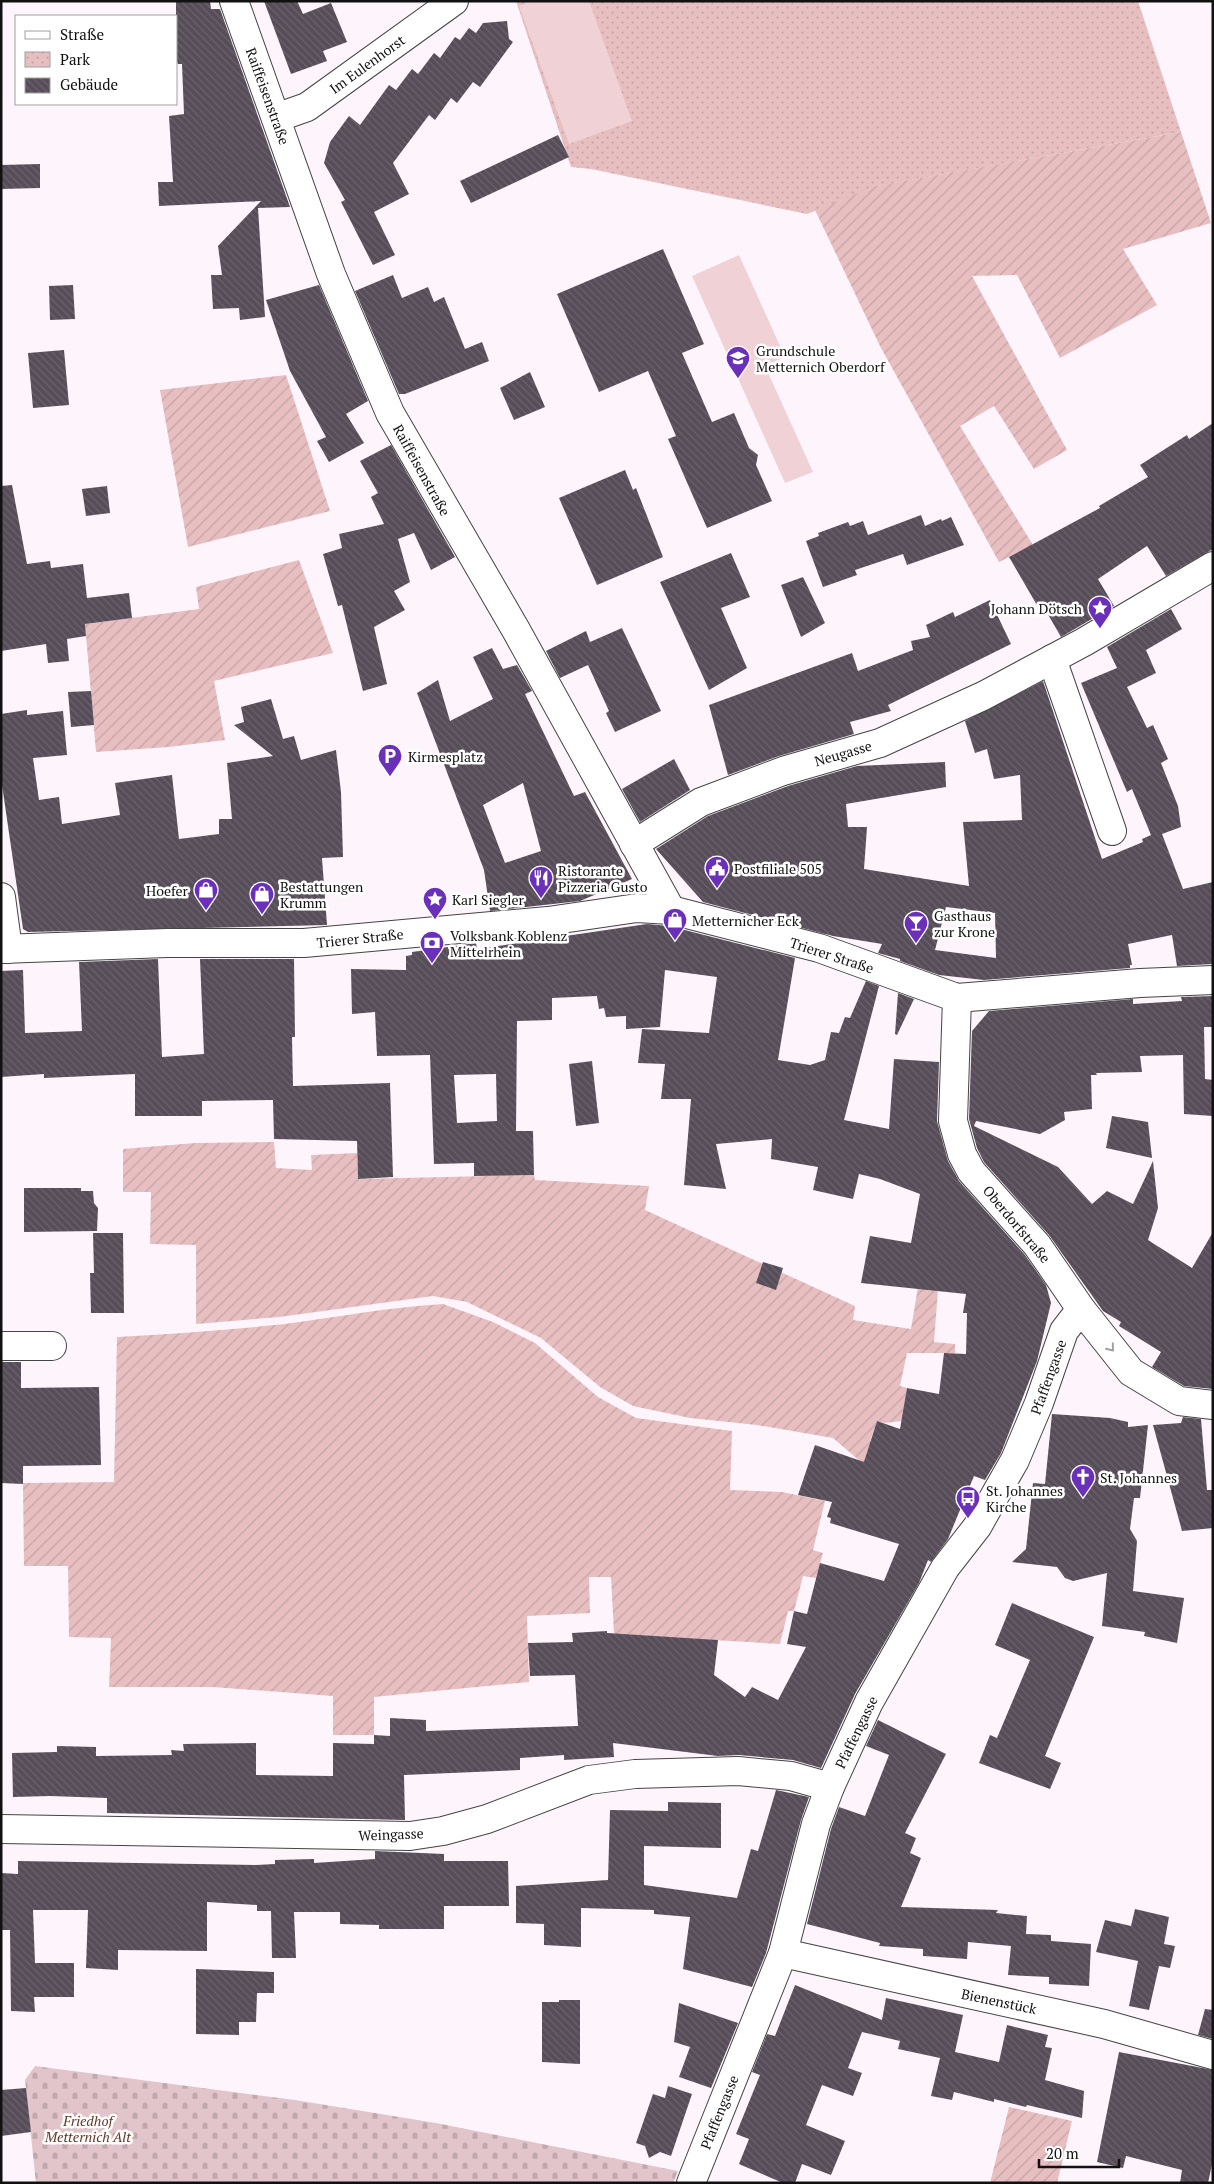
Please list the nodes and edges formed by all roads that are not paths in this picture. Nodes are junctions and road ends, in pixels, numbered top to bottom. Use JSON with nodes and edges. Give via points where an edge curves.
{"nodes":[{"id":1,"x":234,"y":1,"type":"edge"},
{"id":2,"x":454,"y":1,"type":"edge"},
{"id":3,"x":276,"y":118,"type":"junction"},
{"id":4,"x":1213,"y":566,"type":"edge"},
{"id":5,"x":1052,"y":659,"type":"junction"},
{"id":6,"x":1112,"y":830,"type":"dead end"},
{"id":7,"x":634,"y":844,"type":"junction"},
{"id":8,"x":1,"y":897,"type":"edge"},
{"id":9,"x":671,"y":910,"type":"junction"},
{"id":10,"x":4,"y":949,"type":"edge"},
{"id":11,"x":1213,"y":980,"type":"edge"},
{"id":12,"x":957,"y":998,"type":"junction"},
{"id":13,"x":1081,"y":1310,"type":"junction"},
{"id":14,"x":1,"y":1346,"type":"edge"},
{"id":15,"x":52,"y":1346,"type":"dead end"},
{"id":16,"x":1213,"y":1405,"type":"edge"},
{"id":17,"x":830,"y":1787,"type":"junction"},
{"id":18,"x":1,"y":1828,"type":"edge"},
{"id":19,"x":783,"y":1952,"type":"junction"},
{"id":20,"x":1213,"y":2055,"type":"edge"},
{"id":21,"x":691,"y":2183,"type":"edge"}],
"edges":[{"from":1,"to":3,"type":"street","name":"Raiffeisenstraße"},
{"from":2,"to":3,"type":"street","name":"Im Eulenhorst","via":[[307,107]]},
{"from":3,"to":7,"type":"street","name":"Raiffeisenstraße","via":[[331,274],[390,413],[516,630]]},
{"from":4,"to":5,"type":"street","name":"Neugasse"},
{"from":5,"to":6,"type":"street"},
{"from":5,"to":7,"type":"street","name":"Neugasse","via":[[983,696],[880,743],[782,771],[701,802]]},
{"from":7,"to":9,"type":"street","name":"Raiffeisenstraße"},
{"from":8,"to":10,"type":"street"},
{"from":9,"to":10,"type":"street","name":"Trierer Straße","via":[[637,908],[548,921],[304,943],[167,943]]},
{"from":9,"to":12,"type":"street","name":"Trierer Straße","via":[[819,948]]},
{"from":11,"to":12,"type":"street","name":"Trierer Straße"},
{"from":12,"to":13,"type":"street","name":"Oberdorfstraße","via":[[952,1121],[962,1154],[971,1171],[1037,1245]]},
{"from":13,"to":16,"type":"street","name":"Oberdorfstraße","one_way":true,"via":[[1131,1372],[1179,1401]]},
{"from":13,"to":17,"type":"street","name":"Pfaffengasse","via":[[1064,1331],[1039,1404],[1014,1460],[980,1522],[945,1568],[874,1693]]},
{"from":14,"to":15,"type":"street"},
{"from":17,"to":18,"type":"street","name":"Weingasse","via":[[791,1776],[738,1771],[635,1774],[589,1780],[487,1819],[410,1836]]},
{"from":17,"to":19,"type":"street","name":"Pfaffengasse","via":[[816,1824]]},
{"from":19,"to":20,"type":"street","name":"Bienenstück","via":[[1104,2024]]},
{"from":19,"to":21,"type":"street","name":"Pfaffengasse"}]}
